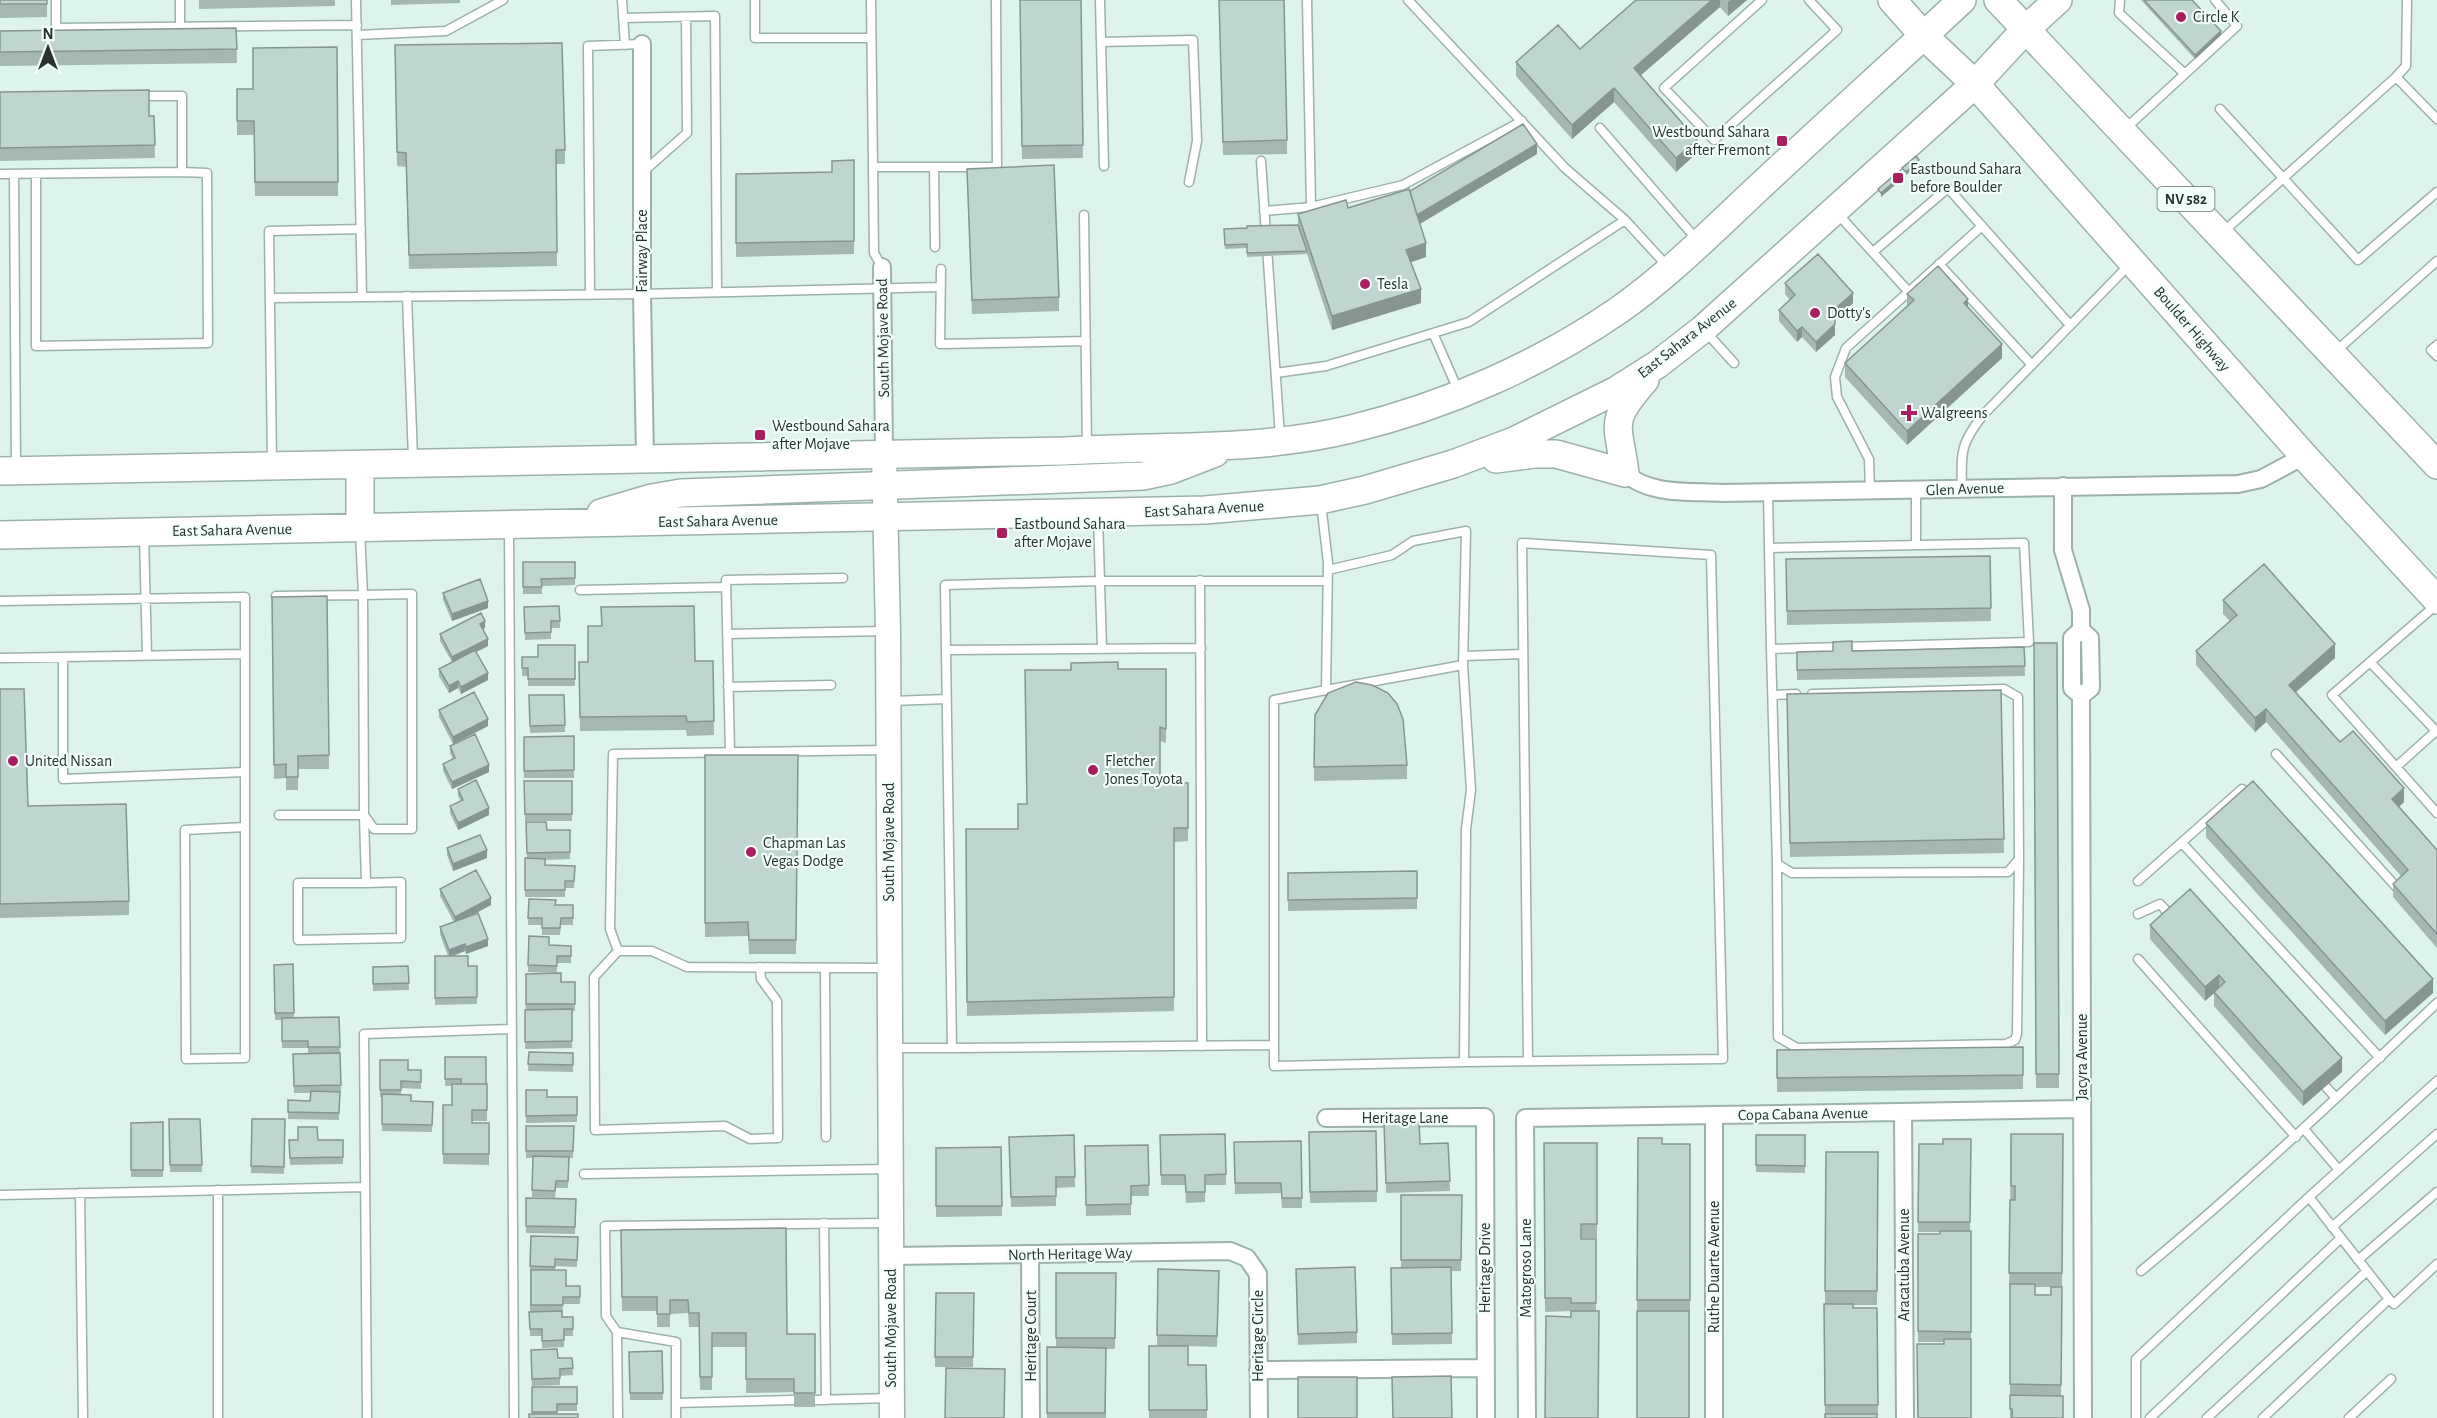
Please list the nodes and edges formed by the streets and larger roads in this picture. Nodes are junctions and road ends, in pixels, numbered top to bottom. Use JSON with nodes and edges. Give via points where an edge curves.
{"nodes":[{"id":1,"x":1892,"y":0,"type":"edge"},
{"id":2,"x":1962,"y":0,"type":"edge"},
{"id":3,"x":2058,"y":0,"type":"edge"},
{"id":4,"x":2001,"y":3,"type":"edge"},
{"id":5,"x":2025,"y":30,"type":"junction"},
{"id":6,"x":1924,"y":36,"type":"junction"},
{"id":7,"x":634,"y":45,"type":"road end"},
{"id":8,"x":1975,"y":84,"type":"junction"},
{"id":9,"x":882,"y":267,"type":"road end"},
{"id":10,"x":1658,"y":364,"type":"junction"},
{"id":11,"x":1233,"y":446,"type":"junction"},
{"id":12,"x":884,"y":455,"type":"junction"},
{"id":13,"x":2304,"y":456,"type":"junction"},
{"id":14,"x":645,"y":458,"type":"junction"},
{"id":15,"x":1453,"y":464,"type":"junction"},
{"id":16,"x":2436,"y":464,"type":"edge"},
{"id":17,"x":360,"y":465,"type":"junction"},
{"id":18,"x":8,"y":471,"type":"edge"},
{"id":19,"x":1624,"y":473,"type":"junction"},
{"id":20,"x":885,"y":485,"type":"junction"},
{"id":21,"x":2063,"y":486,"type":"junction"},
{"id":22,"x":886,"y":518,"type":"junction"},
{"id":23,"x":565,"y":523,"type":"junction"},
{"id":24,"x":360,"y":527,"type":"junction"},
{"id":25,"x":0,"y":536,"type":"edge"},
{"id":26,"x":2437,"y":602,"type":"edge"},
{"id":27,"x":2081,"y":630,"type":"junction"},
{"id":28,"x":2081,"y":696,"type":"junction"},
{"id":29,"x":2082,"y":1109,"type":"junction"},
{"id":30,"x":1903,"y":1112,"type":"junction"},
{"id":31,"x":1714,"y":1115,"type":"junction"},
{"id":32,"x":1485,"y":1117,"type":"joint"},
{"id":33,"x":1326,"y":1118,"type":"dead end"},
{"id":34,"x":1525,"y":1118,"type":"joint"},
{"id":35,"x":1030,"y":1254,"type":"junction"},
{"id":36,"x":891,"y":1256,"type":"junction"},
{"id":37,"x":1247,"y":1258,"type":"joint"},
{"id":38,"x":1485,"y":1368,"type":"junction"},
{"id":39,"x":1258,"y":1370,"type":"junction"},
{"id":40,"x":892,"y":1408,"type":"edge"},
{"id":41,"x":1031,"y":1418,"type":"edge"},
{"id":42,"x":1259,"y":1418,"type":"edge"},
{"id":43,"x":1486,"y":1418,"type":"edge"},
{"id":44,"x":1527,"y":1418,"type":"edge"},
{"id":45,"x":1714,"y":1418,"type":"edge"},
{"id":46,"x":1905,"y":1418,"type":"edge"},
{"id":47,"x":2083,"y":1418,"type":"edge"}],
"edges":[{"from":1,"to":6,"type":"main road","name":"Boulder Highway"},
{"from":2,"to":6,"type":"main road"},
{"from":3,"to":5,"type":"main road","name":"East Sahara Avenue"},
{"from":4,"to":5,"type":"main road","number":"NV 582"},
{"from":5,"to":8,"type":"main road","name":"East Sahara Avenue"},
{"from":5,"to":16,"type":"main road","number":"NV 582"},
{"from":6,"to":8,"type":"main road","name":"Boulder Highway"},
{"from":6,"to":11,"type":"main road","via":[[1670,269],[1619,310],[1544,355],[1415,412],[1360,427]]},
{"from":7,"to":14,"type":"street","name":"Fairway Place","via":[[641,174]]},
{"from":8,"to":10,"type":"main road","name":"East Sahara Avenue","via":[[1703,329]]},
{"from":8,"to":13,"type":"main road","name":"Boulder Highway"},
{"from":9,"to":12,"type":"street","name":"South Mojave Road"},
{"from":10,"to":15,"type":"main road","name":"East Sahara Avenue","via":[[1577,411]]},
{"from":10,"to":19,"type":"main road","via":[[1619,417],[1617,437]]},
{"from":11,"to":12,"type":"main road"},
{"from":11,"to":20,"type":"main road","via":[[1171,470],[1143,476]]},
{"from":12,"to":14,"type":"main road"},
{"from":12,"to":20,"type":"street","name":"South Mojave Road"},
{"from":13,"to":21,"type":"street","name":"Glen Avenue","via":[[2261,479],[2238,484]]},
{"from":13,"to":26,"type":"main road","name":"Boulder Highway"},
{"from":14,"to":17,"type":"main road"},
{"from":15,"to":19,"type":"main road","via":[[1550,454]]},
{"from":15,"to":22,"type":"main road","name":"East Sahara Avenue","via":[[1320,500],[1237,509]]},
{"from":17,"to":18,"type":"main road"},
{"from":17,"to":24,"type":"main road"},
{"from":19,"to":21,"type":"street","name":"Glen Avenue","via":[[1656,488],[1723,493]]},
{"from":20,"to":22,"type":"street","name":"South Mojave Road"},
{"from":20,"to":23,"type":"main road","via":[[681,493]]},
{"from":21,"to":27,"type":"street","name":"Jacyra Avenue","via":[[2063,550],[2081,610]]},
{"from":22,"to":23,"type":"main road","name":"East Sahara Avenue"},
{"from":22,"to":36,"type":"street","name":"South Mojave Road"},
{"from":23,"to":24,"type":"main road","name":"East Sahara Avenue"},
{"from":24,"to":25,"type":"main road","name":"East Sahara Avenue"},
{"from":27,"to":28,"type":"street","name":"Jacyra Avenue","via":[[2072,638],[2072,688]]},
{"from":27,"to":28,"type":"street","name":"Jacyra Avenue","via":[[2090,638],[2091,688]]},
{"from":28,"to":29,"type":"street","name":"Jacyra Avenue"},
{"from":29,"to":30,"type":"street","name":"Copa Cabana Avenue"},
{"from":29,"to":47,"type":"street","name":"Jacyra Avenue"},
{"from":30,"to":31,"type":"street","name":"Copa Cabana Avenue"},
{"from":30,"to":46,"type":"street","name":"Aracatuba Avenue"},
{"from":31,"to":34,"type":"street","name":"Copa Cabana Avenue"},
{"from":31,"to":45,"type":"street","name":"Ruthe Duarte Avenue"},
{"from":32,"to":33,"type":"street","name":"Heritage Lane"},
{"from":32,"to":38,"type":"street","name":"Heritage Drive"},
{"from":34,"to":44,"type":"street","name":"Matogroso Lane"},
{"from":35,"to":36,"type":"street","name":"North Heritage Way"},
{"from":35,"to":37,"type":"street","name":"North Heritage Way","via":[[1230,1251]]},
{"from":35,"to":41,"type":"street","name":"Heritage Court"},
{"from":36,"to":40,"type":"street","name":"South Mojave Road"},
{"from":37,"to":39,"type":"street","name":"Heritage Circle","via":[[1258,1274]]},
{"from":38,"to":39,"type":"street"},
{"from":38,"to":43,"type":"street","name":"Heritage Drive"},
{"from":39,"to":42,"type":"street","name":"Heritage Circle"}]}
